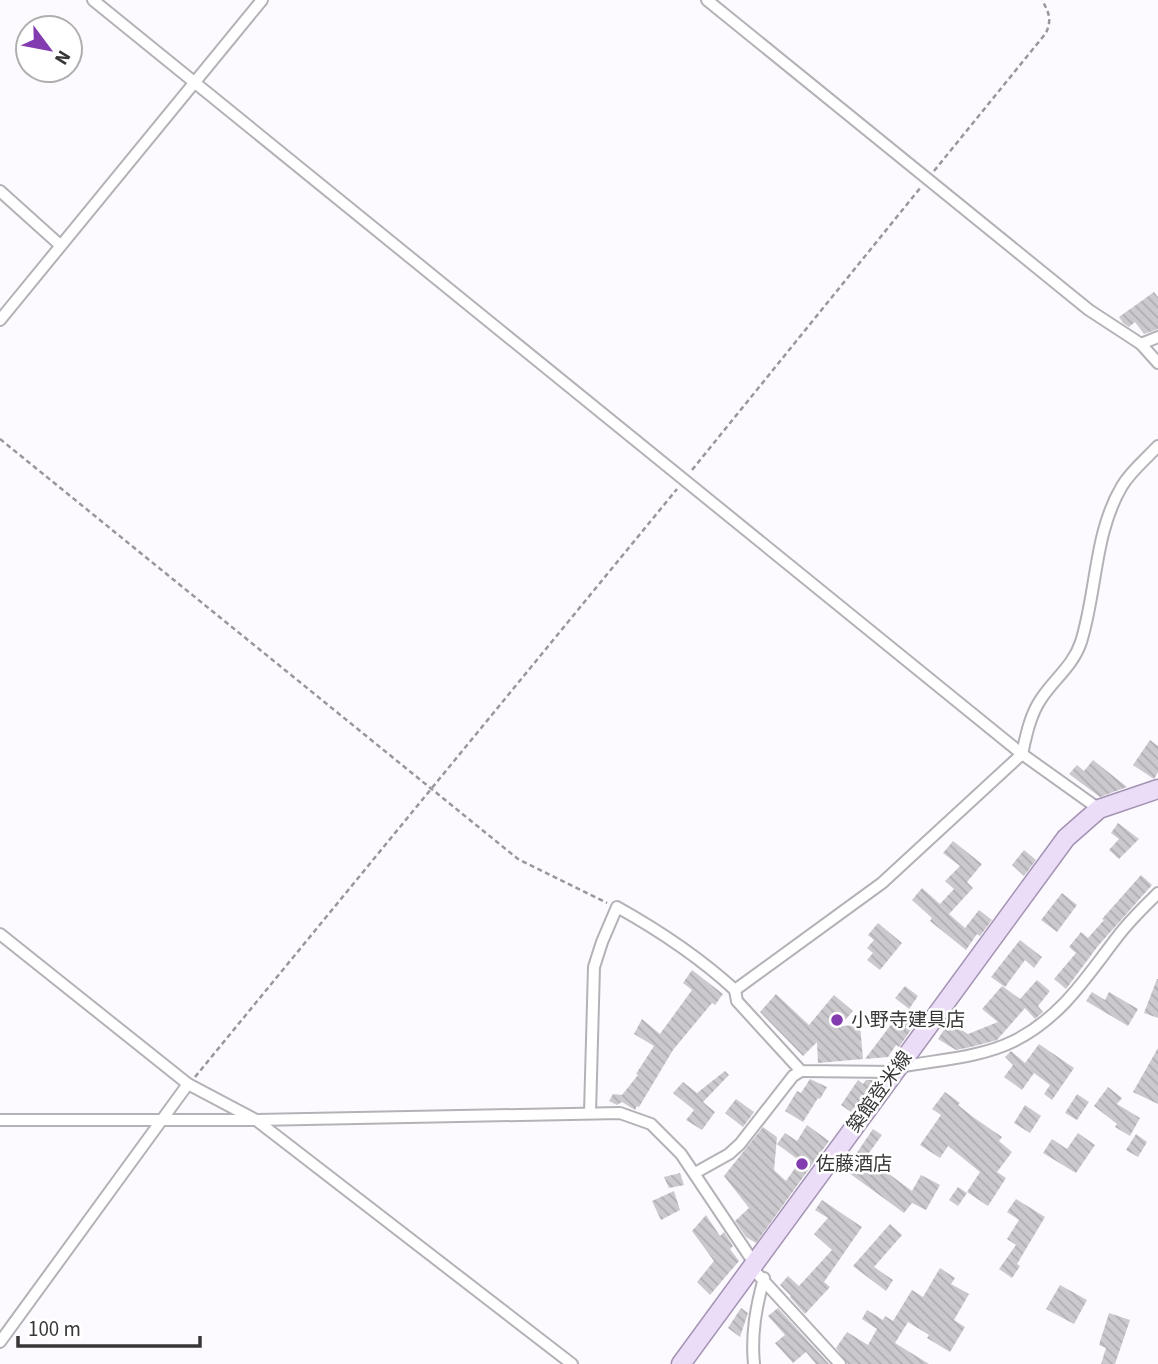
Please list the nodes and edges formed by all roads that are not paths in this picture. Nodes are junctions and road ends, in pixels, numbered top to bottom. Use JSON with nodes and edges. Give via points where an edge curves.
{"nodes":[{"id":1,"x":93,"y":0,"type":"edge"},
{"id":2,"x":262,"y":0,"type":"edge"},
{"id":3,"x":707,"y":0,"type":"edge"},
{"id":4,"x":195,"y":83,"type":"junction"},
{"id":5,"x":0,"y":191,"type":"edge"},
{"id":6,"x":60,"y":245,"type":"junction"},
{"id":7,"x":0,"y":320,"type":"edge"},
{"id":8,"x":1158,"y":337,"type":"edge"},
{"id":9,"x":1141,"y":344,"type":"junction"},
{"id":10,"x":1158,"y":363,"type":"edge"},
{"id":11,"x":1158,"y":446,"type":"edge"},
{"id":12,"x":1022,"y":754,"type":"junction"},
{"id":13,"x":1158,"y":789,"type":"edge"},
{"id":14,"x":1100,"y":809,"type":"junction"},
{"id":15,"x":1158,"y":893,"type":"edge"},
{"id":16,"x":0,"y":934,"type":"edge"},
{"id":17,"x":735,"y":990,"type":"junction"},
{"id":18,"x":897,"y":1070,"type":"junction"},
{"id":19,"x":801,"y":1071,"type":"junction"},
{"id":20,"x":188,"y":1084,"type":"junction"},
{"id":21,"x":590,"y":1113,"type":"junction"},
{"id":22,"x":0,"y":1120,"type":"edge"},
{"id":23,"x":256,"y":1120,"type":"junction"},
{"id":24,"x":161,"y":1121,"type":"junction"},
{"id":25,"x":695,"y":1173,"type":"junction"},
{"id":26,"x":757,"y":1269,"type":"junction"},
{"id":27,"x":0,"y":1342,"type":"edge"},
{"id":28,"x":572,"y":1364,"type":"edge"},
{"id":29,"x":681,"y":1364,"type":"edge"},
{"id":30,"x":754,"y":1364,"type":"edge"},
{"id":31,"x":840,"y":1364,"type":"edge"}],
"edges":[{"from":1,"to":4,"type":"street"},
{"from":2,"to":4,"type":"street"},
{"from":3,"to":9,"type":"street","via":[[1088,310]]},
{"from":4,"to":6,"type":"street"},
{"from":4,"to":12,"type":"street"},
{"from":5,"to":6,"type":"street"},
{"from":6,"to":7,"type":"street"},
{"from":8,"to":9,"type":"street"},
{"from":9,"to":10,"type":"street"},
{"from":11,"to":12,"type":"street","via":[[1122,486],[1104,533],[1081,643],[1072,662],[1041,698]]},
{"from":12,"to":14,"type":"street"},
{"from":12,"to":17,"type":"street","via":[[882,883]]},
{"from":13,"to":14,"type":"main road","name":"築館登米線"},
{"from":14,"to":18,"type":"main road","name":"築館登米線","via":[[1056,850]]},
{"from":15,"to":18,"type":"street","via":[[1117,936],[1080,988],[1031,1031],[993,1049]]},
{"from":16,"to":20,"type":"street"},
{"from":17,"to":19,"type":"street","via":[[737,1001]]},
{"from":17,"to":21,"type":"street","via":[[700,959],[617,907],[594,967]]},
{"from":18,"to":19,"type":"street"},
{"from":18,"to":26,"type":"main road","name":"築館登米線"},
{"from":19,"to":25,"type":"street","via":[[740,1144]]},
{"from":20,"to":23,"type":"street"},
{"from":20,"to":24,"type":"street"},
{"from":21,"to":23,"type":"street"},
{"from":21,"to":25,"type":"street","via":[[620,1114],[651,1124]]},
{"from":22,"to":24,"type":"street"},
{"from":23,"to":24,"type":"street"},
{"from":23,"to":28,"type":"street"},
{"from":24,"to":27,"type":"street"},
{"from":25,"to":26,"type":"street"},
{"from":26,"to":29,"type":"main road","name":"築館登米線"},
{"from":26,"to":30,"type":"street"},
{"from":26,"to":31,"type":"street"}]}
